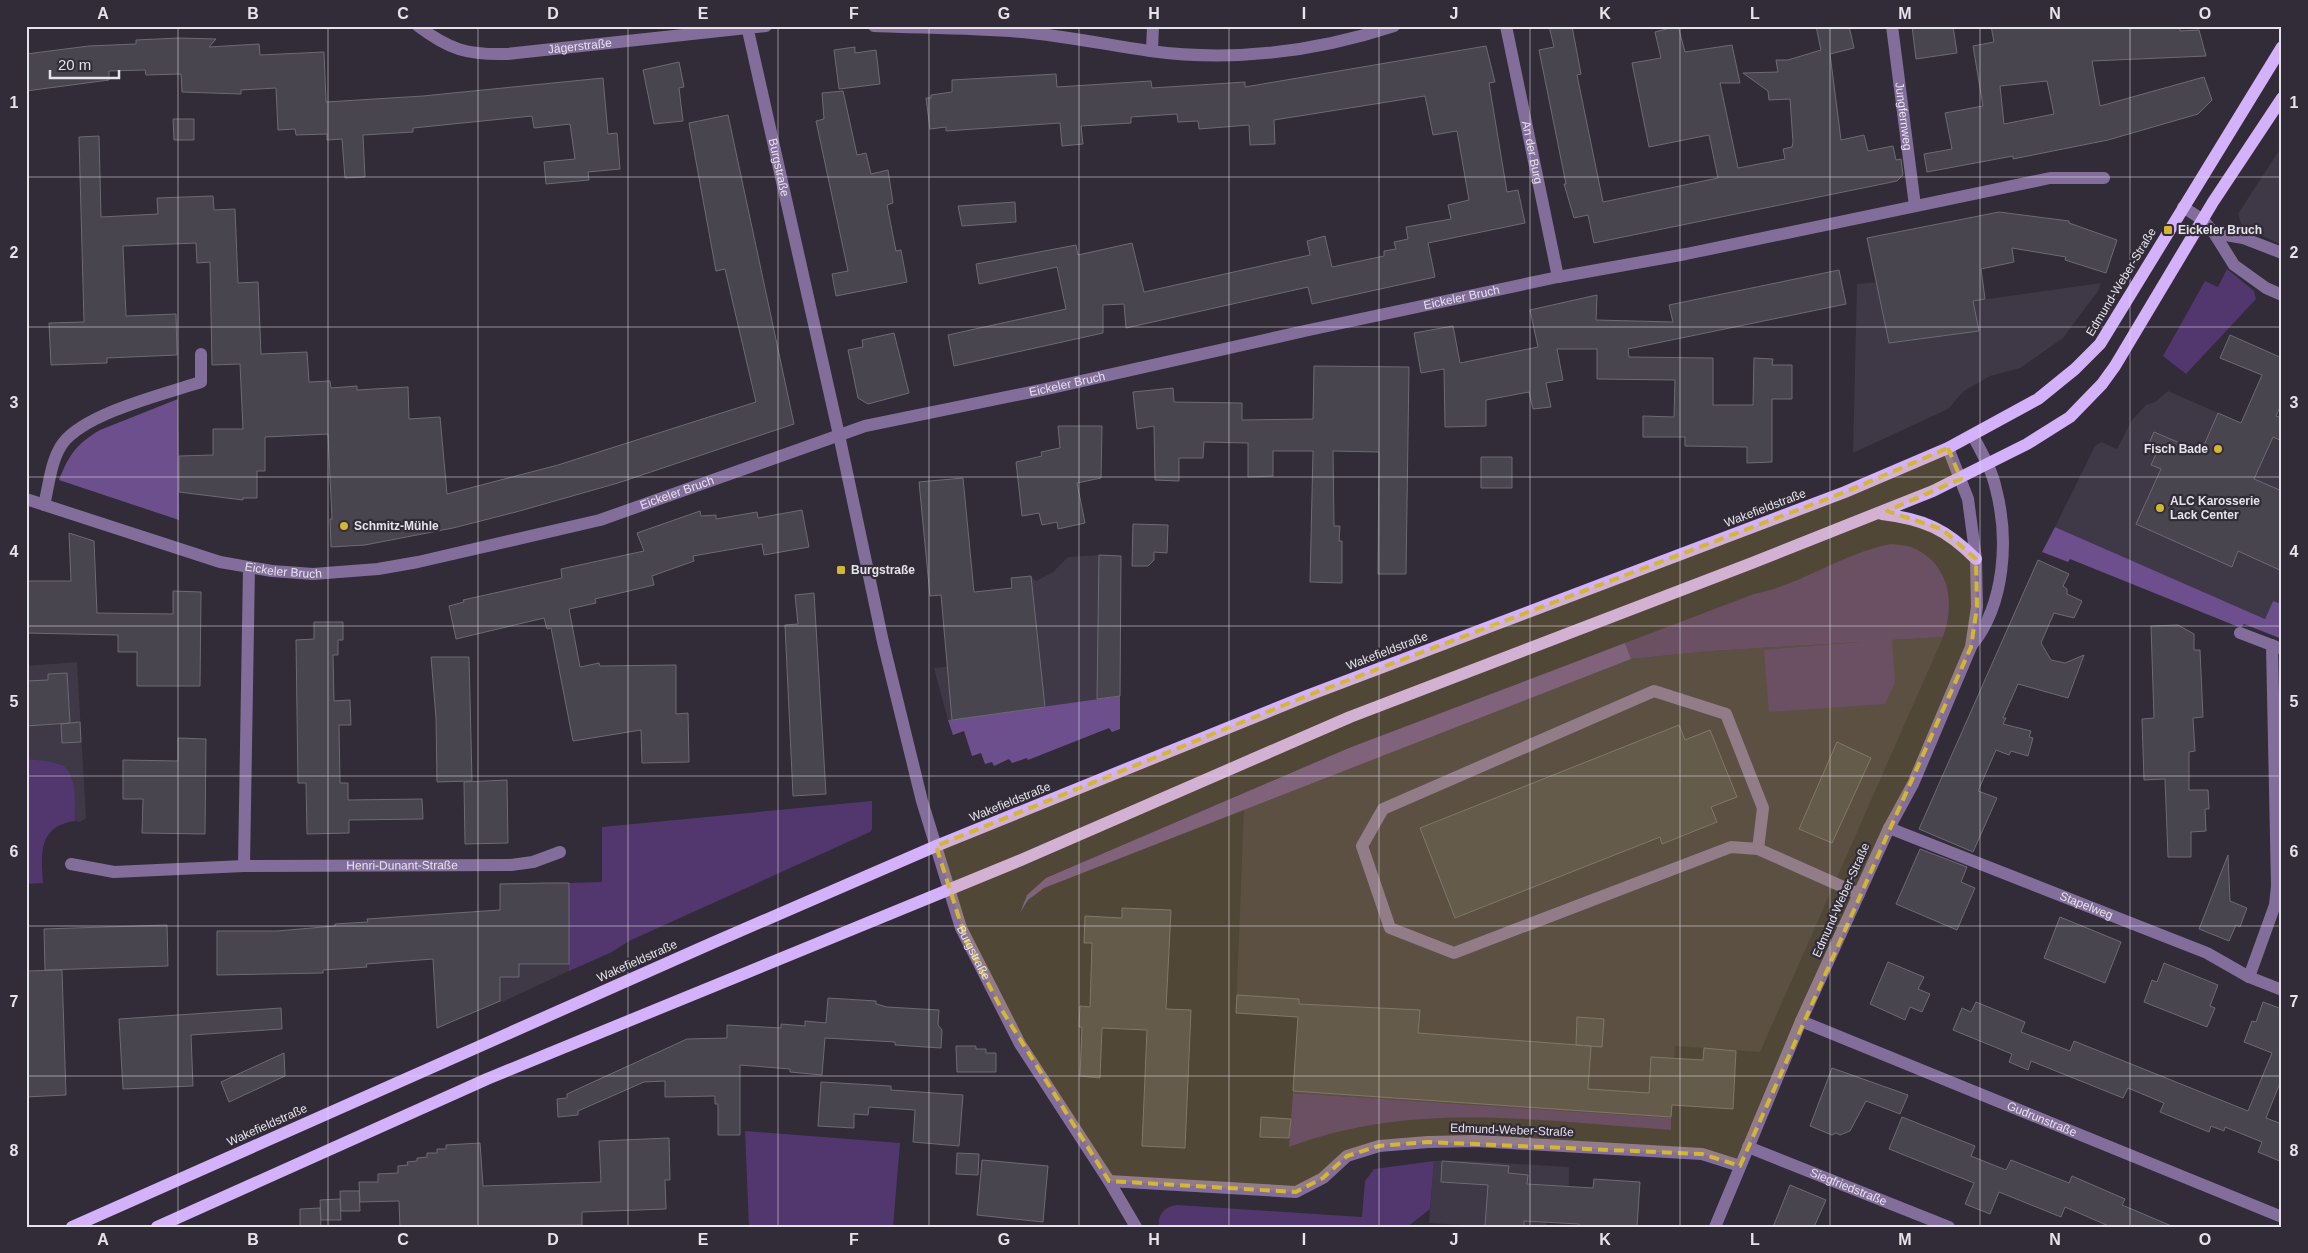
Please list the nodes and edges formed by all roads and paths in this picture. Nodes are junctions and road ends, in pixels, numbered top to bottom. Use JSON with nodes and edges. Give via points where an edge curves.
{"nodes":[{"id":1,"x":418,"y":26,"type":"edge"},
{"id":2,"x":766,"y":26,"type":"edge"},
{"id":3,"x":874,"y":26,"type":"edge"},
{"id":4,"x":1153,"y":26,"type":"edge"},
{"id":5,"x":1394,"y":26,"type":"edge"},
{"id":6,"x":1506,"y":26,"type":"edge"},
{"id":7,"x":1892,"y":26,"type":"edge"},
{"id":8,"x":747,"y":27,"type":"edge"},
{"id":9,"x":2282,"y":47,"type":"edge"},
{"id":10,"x":1152,"y":51,"type":"junction"},
{"id":11,"x":2282,"y":98,"type":"edge"},
{"id":12,"x":2104,"y":178,"type":"dead end"},
{"id":13,"x":1915,"y":206,"type":"junction"},
{"id":14,"x":2182,"y":206,"type":"junction"},
{"id":15,"x":2203,"y":220,"type":"junction"},
{"id":16,"x":2214,"y":233,"type":"junction"},
{"id":17,"x":2282,"y":253,"type":"edge"},
{"id":18,"x":1558,"y":277,"type":"junction"},
{"id":19,"x":2282,"y":295,"type":"edge"},
{"id":20,"x":201,"y":354,"type":"dead end"},
{"id":21,"x":839,"y":436,"type":"junction"},
{"id":22,"x":1973,"y":436,"type":"junction"},
{"id":23,"x":1948,"y":448,"type":"junction"},
{"id":24,"x":1988,"y":465,"type":"junction"},
{"id":25,"x":1962,"y":479,"type":"junction"},
{"id":26,"x":26,"y":499,"type":"edge"},
{"id":27,"x":44,"y":505,"type":"junction"},
{"id":28,"x":1880,"y":514,"type":"junction"},
{"id":29,"x":1976,"y":559,"type":"junction"},
{"id":30,"x":249,"y":567,"type":"junction"},
{"id":31,"x":2240,"y":633,"type":"dead end"},
{"id":32,"x":1971,"y":647,"type":"junction"},
{"id":33,"x":2277,"y":647,"type":"edge"},
{"id":34,"x":1889,"y":828,"type":"junction"},
{"id":35,"x":936,"y":846,"type":"junction"},
{"id":36,"x":1758,"y":849,"type":"junction"},
{"id":37,"x":560,"y":852,"type":"dead end"},
{"id":38,"x":71,"y":864,"type":"dead end"},
{"id":39,"x":244,"y":866,"type":"junction"},
{"id":40,"x":949,"y":890,"type":"junction"},
{"id":41,"x":1859,"y":894,"type":"junction"},
{"id":42,"x":2249,"y":977,"type":"junction"},
{"id":43,"x":2282,"y":990,"type":"edge"},
{"id":44,"x":1802,"y":1021,"type":"junction"},
{"id":45,"x":1748,"y":1147,"type":"junction"},
{"id":46,"x":1740,"y":1166,"type":"junction"},
{"id":47,"x":1109,"y":1181,"type":"junction"},
{"id":48,"x":2282,"y":1217,"type":"edge"},
{"id":49,"x":72,"y":1227,"type":"edge"},
{"id":50,"x":157,"y":1227,"type":"edge"},
{"id":51,"x":1136,"y":1227,"type":"edge"},
{"id":52,"x":1714,"y":1227,"type":"edge"},
{"id":53,"x":1949,"y":1227,"type":"edge"}],
"edges":[{"from":1,"to":8,"type":"street","name":"Jägerstraße","via":[[440,42],[470,54],[516,53]]},
{"from":2,"to":8,"type":"street"},
{"from":3,"to":10,"type":"street","via":[[1022,32]]},
{"from":4,"to":10,"type":"street"},
{"from":5,"to":10,"type":"street","via":[[1316,47],[1261,55]]},
{"from":6,"to":18,"type":"street","name":"An der Burg"},
{"from":7,"to":13,"type":"street","name":"Jungfernweg"},
{"from":8,"to":21,"type":"street","name":"Burgstraße"},
{"from":9,"to":14,"type":"main road","name":"Edmund-Weber-Straße"},
{"from":11,"to":15,"type":"main road"},
{"from":12,"to":13,"type":"street","name":"Eickeler Bruch","via":[[2050,178]]},
{"from":13,"to":18,"type":"street","name":"Eickeler Bruch"},
{"from":14,"to":15,"type":"street"},
{"from":14,"to":22,"type":"main road","name":"Edmund-Weber-Straße","via":[[2110,329],[2091,354],[2038,399]]},
{"from":15,"to":16,"type":"street"},
{"from":15,"to":24,"type":"main road","via":[[2102,384],[2070,417]]},
{"from":16,"to":17,"type":"street","via":[[2244,238]]},
{"from":16,"to":19,"type":"street","via":[[2234,265],[2266,288]]},
{"from":18,"to":21,"type":"street","name":"Eickeler Bruch","via":[[865,426]]},
{"from":20,"to":27,"type":"street","via":[[201,382],[97,417],[78,427],[62,444]]},
{"from":21,"to":30,"type":"street","name":"Eickeler Bruch","via":[[632,510],[539,536],[361,571],[313,574]]},
{"from":21,"to":35,"type":"street","name":"Burgstraße","via":[[882,642]]},
{"from":22,"to":23,"type":"main road","name":"Wakefieldstraße"},
{"from":22,"to":24,"type":"street","name":"Edmund-Weber-Straße"},
{"from":23,"to":25,"type":"street","name":"Edmund-Weber-Straße"},
{"from":23,"to":35,"type":"main road","name":"Wakefieldstraße","via":[[1845,492],[1309,695]]},
{"from":24,"to":25,"type":"main road"},
{"from":24,"to":32,"type":"street","name":"Edmund-Weber-Straße","via":[[2000,507],[2004,546],[1995,600],[1982,633]]},
{"from":25,"to":28,"type":"main road"},
{"from":25,"to":29,"type":"street","name":"Edmund-Weber-Straße"},
{"from":26,"to":27,"type":"street","name":"Eickeler Bruch"},
{"from":27,"to":30,"type":"street","name":"Eickeler Bruch","via":[[188,553]]},
{"from":28,"to":29,"type":"main road","via":[[1907,517],[1942,529]]},
{"from":28,"to":40,"type":"main road","via":[[1350,717]]},
{"from":29,"to":32,"type":"street","name":"Edmund-Weber-Straße","via":[[1977,607]]},
{"from":30,"to":39,"type":"street"},
{"from":31,"to":33,"type":"street"},
{"from":32,"to":34,"type":"street","name":"Edmund-Weber-Straße","via":[[1917,775]]},
{"from":33,"to":42,"type":"street","via":[[2278,886],[2275,905]]},
{"from":34,"to":41,"type":"street","name":"Edmund-Weber-Straße"},
{"from":34,"to":42,"type":"street","name":"Stapelweg","via":[[2207,953]]},
{"from":35,"to":40,"type":"street","name":"Burgstraße"},
{"from":35,"to":49,"type":"main road","name":"Wakefieldstraße"},
{"from":36,"to":36,"type":"street","via":[[1763,808],[1726,714],[1654,691],[1384,809],[1362,846],[1390,928],[1454,953],[1731,847]]},
{"from":36,"to":41,"type":"street"},
{"from":37,"to":39,"type":"street","name":"Henri-Dunant-Straße","via":[[533,862],[511,865]]},
{"from":38,"to":39,"type":"street","name":"Henri-Dunant-Straße","via":[[114,872]]},
{"from":40,"to":47,"type":"street","name":"Burgstraße","via":[[967,943],[1002,1012]]},
{"from":40,"to":50,"type":"main road","via":[[486,1079]]},
{"from":41,"to":44,"type":"street","name":"Edmund-Weber-Straße"},
{"from":42,"to":43,"type":"street","name":"Stapelweg"},
{"from":44,"to":45,"type":"street","name":"Edmund-Weber-Straße"},
{"from":44,"to":48,"type":"street","name":"Gudrunstraße"},
{"from":45,"to":46,"type":"street","name":"Edmund-Weber-Straße"},
{"from":45,"to":53,"type":"street","name":"Siegfriedstraße"},
{"from":46,"to":47,"type":"street","name":"Edmund-Weber-Straße","via":[[1702,1154],[1476,1141],[1428,1142],[1379,1146],[1348,1156],[1323,1178],[1296,1192]]},
{"from":46,"to":52,"type":"street","name":"Edmund-Weber-Straße"},
{"from":47,"to":51,"type":"street","name":"Burgstraße"}]}
